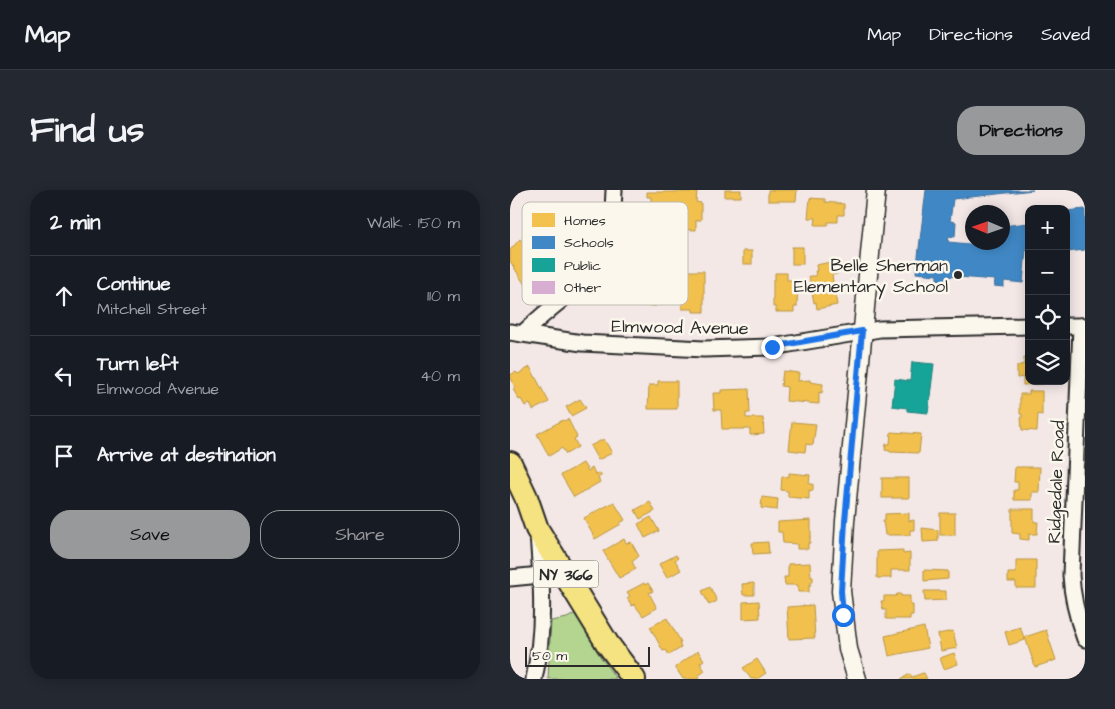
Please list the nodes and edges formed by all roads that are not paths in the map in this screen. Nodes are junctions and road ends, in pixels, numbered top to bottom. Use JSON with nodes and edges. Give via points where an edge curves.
{"nodes":[{"id":1,"x":876,"y":190,"type":"edge"},
{"id":2,"x":552,"y":305,"type":"edge"},
{"id":3,"x":1025,"y":326,"type":"edge"},
{"id":4,"x":1077,"y":326,"type":"edge"},
{"id":5,"x":862,"y":331,"type":"junction"},
{"id":6,"x":516,"y":333,"type":"edge"},
{"id":7,"x":510,"y":463,"type":"edge"},
{"id":8,"x":537,"y":529,"type":"junction"},
{"id":9,"x":565,"y":573,"type":"junction"},
{"id":10,"x":541,"y":574,"type":"junction"},
{"id":11,"x":510,"y":578,"type":"edge"},
{"id":12,"x":1085,"y":638,"type":"edge"},
{"id":13,"x":534,"y":679,"type":"edge"},
{"id":14,"x":634,"y":679,"type":"edge"},
{"id":15,"x":856,"y":679,"type":"edge"}],
"edges":[{"from":1,"to":5,"type":"street"},
{"from":2,"to":6,"type":"street"},
{"from":3,"to":5,"type":"street","name":"Elmwood Avenue"},
{"from":4,"to":12,"type":"street","name":"Ridgedale Road","via":[[1071,576],[1073,602]]},
{"from":5,"to":6,"type":"street","name":"Elmwood Avenue","via":[[772,347],[704,349],[582,343]]},
{"from":5,"to":15,"type":"street","via":[[841,591],[848,649]]},
{"from":7,"to":8,"type":"main road","number":"NY 366"},
{"from":8,"to":9,"type":"main road","number":"NY 366"},
{"from":8,"to":10,"type":"street"},
{"from":9,"to":10,"type":"street"},
{"from":9,"to":14,"type":"main road","number":"NY 366","via":[[607,643]]},
{"from":10,"to":11,"type":"street"},
{"from":10,"to":13,"type":"street","via":[[540,655]]}]}
